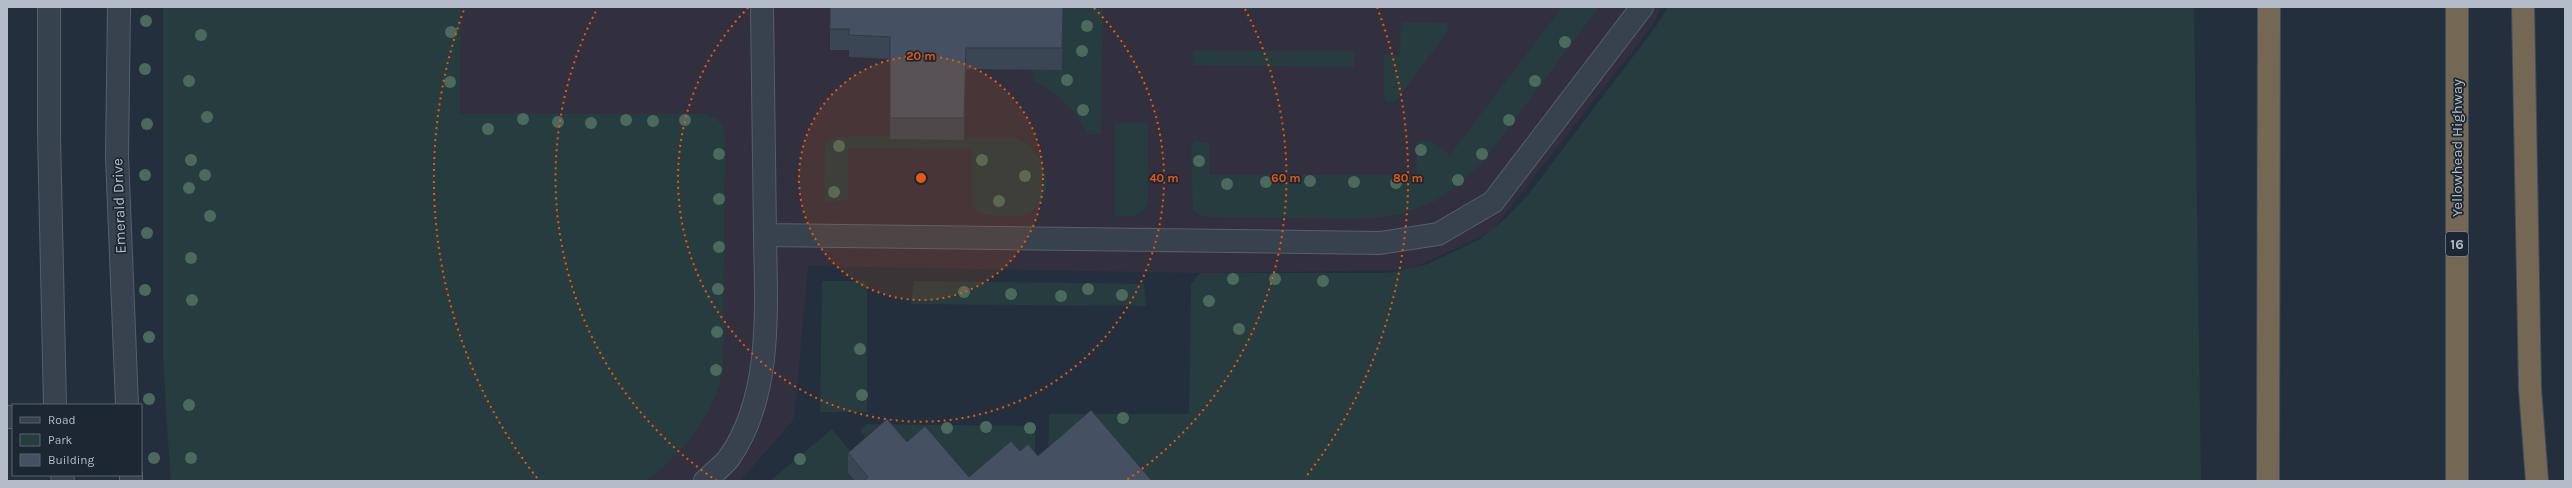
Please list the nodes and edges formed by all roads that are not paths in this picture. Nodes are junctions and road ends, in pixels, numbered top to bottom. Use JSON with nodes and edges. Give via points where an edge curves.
{"nodes":[{"id":1,"x":49,"y":7,"type":"edge"},
{"id":2,"x":119,"y":7,"type":"edge"},
{"id":3,"x":762,"y":7,"type":"edge"},
{"id":4,"x":1642,"y":7,"type":"edge"},
{"id":5,"x":2269,"y":7,"type":"edge"},
{"id":6,"x":2457,"y":7,"type":"edge"},
{"id":7,"x":2523,"y":7,"type":"edge"},
{"id":8,"x":765,"y":235,"type":"junction"},
{"id":9,"x":56,"y":404,"type":"edge"},
{"id":10,"x":127,"y":404,"type":"edge"},
{"id":11,"x":705,"y":481,"type":"edge"},
{"id":12,"x":2268,"y":481,"type":"edge"},
{"id":13,"x":2457,"y":481,"type":"edge"},
{"id":14,"x":2537,"y":481,"type":"edge"}],
"edges":[{"from":1,"to":9,"type":"street","via":[[49,142]]},
{"from":2,"to":10,"type":"street","name":"Emerald Drive","via":[[117,156]]},
{"from":3,"to":8,"type":"street"},
{"from":4,"to":8,"type":"street","via":[[1493,202],[1438,234],[1380,243]]},
{"from":5,"to":12,"type":"highway"},
{"from":6,"to":13,"type":"highway","name":"Yellowhead Highway","number":"16"},
{"from":7,"to":14,"type":"highway","via":[[2530,389]]},
{"from":8,"to":11,"type":"street","via":[[766,334],[753,411],[729,458]]}]}
